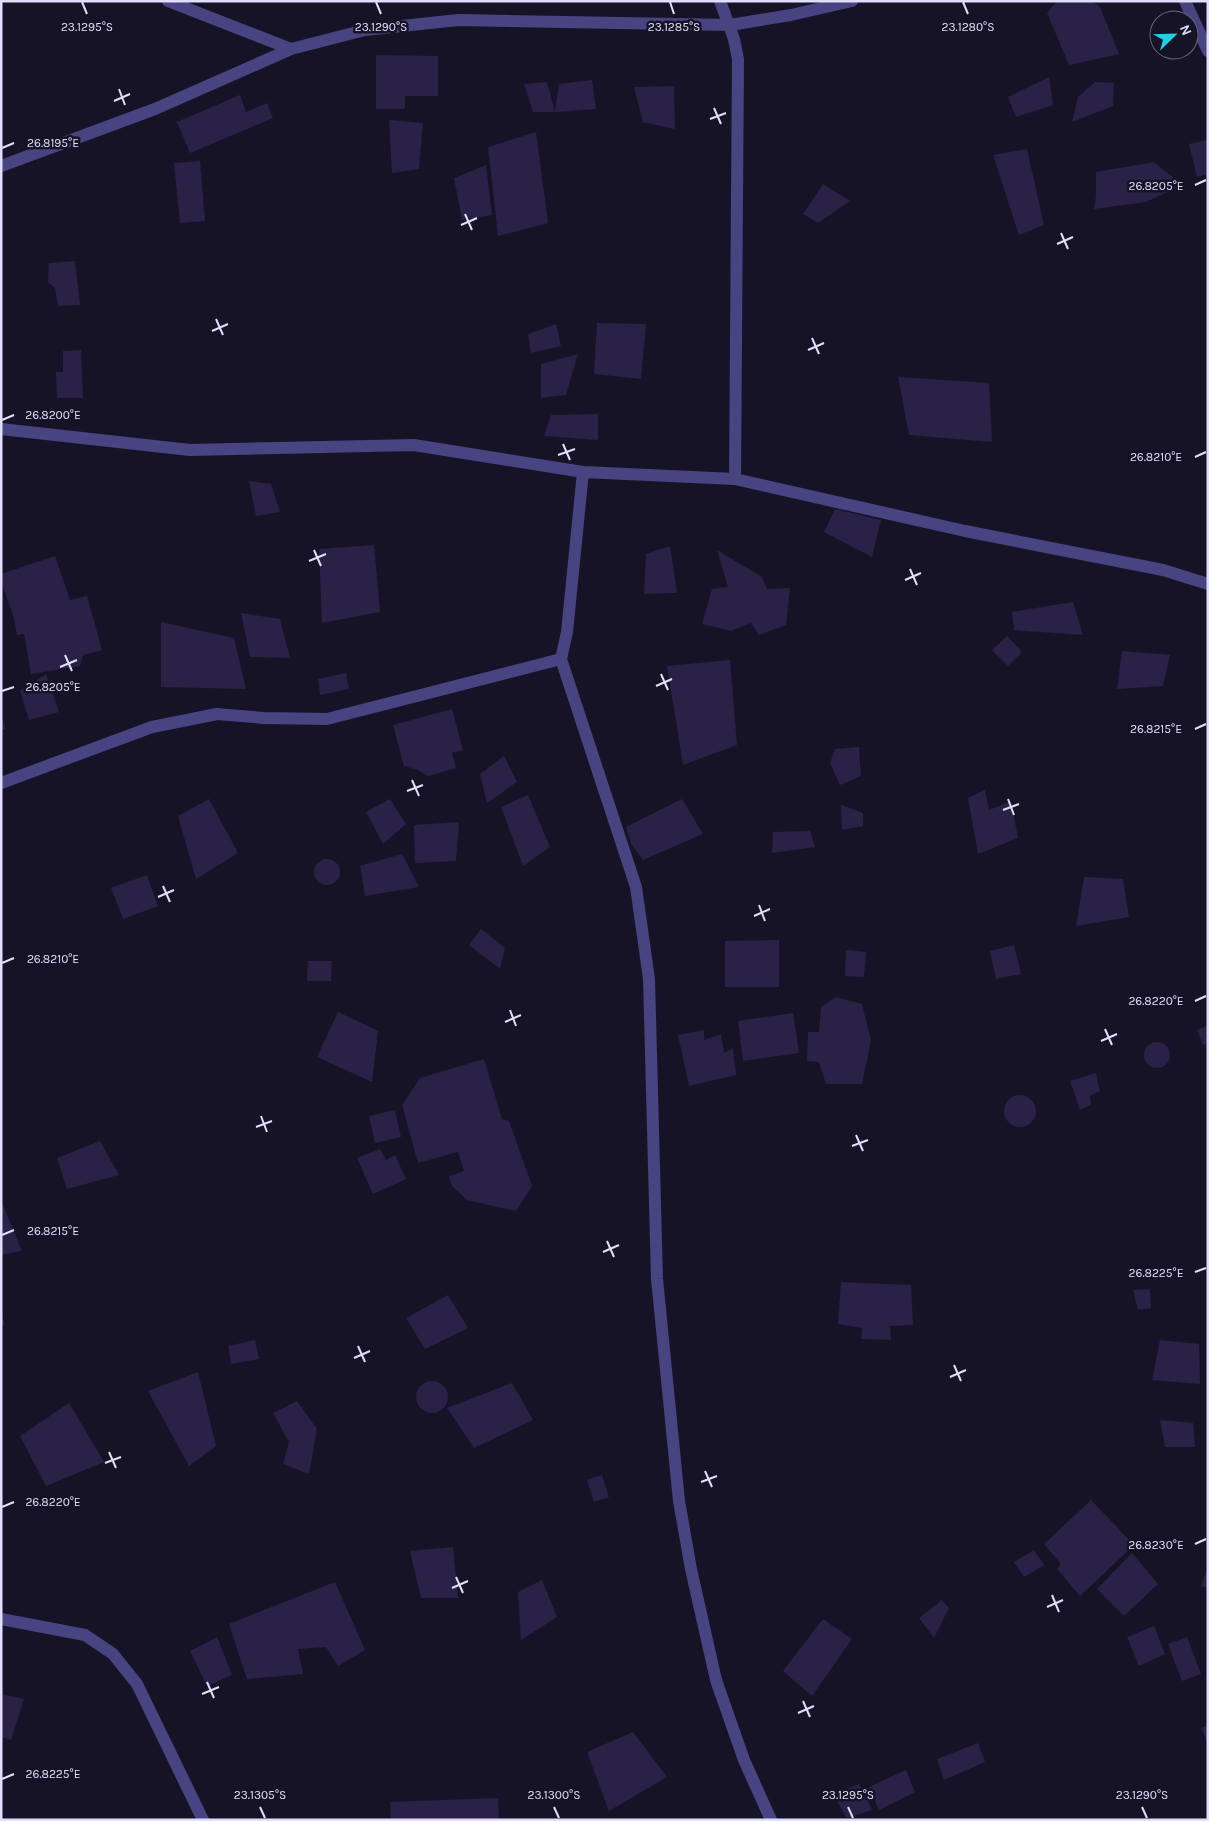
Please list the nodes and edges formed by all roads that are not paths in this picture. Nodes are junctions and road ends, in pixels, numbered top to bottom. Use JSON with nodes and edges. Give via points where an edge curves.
{"nodes":[{"id":1,"x":168,"y":1,"type":"edge"},
{"id":2,"x":720,"y":1,"type":"edge"},
{"id":3,"x":852,"y":1,"type":"edge"},
{"id":4,"x":1185,"y":1,"type":"edge"},
{"id":5,"x":730,"y":25,"type":"junction"},
{"id":6,"x":291,"y":49,"type":"junction"},
{"id":7,"x":1208,"y":51,"type":"edge"},
{"id":8,"x":1,"y":166,"type":"edge"},
{"id":9,"x":1,"y":429,"type":"edge"},
{"id":10,"x":583,"y":472,"type":"junction"},
{"id":11,"x":735,"y":479,"type":"junction"},
{"id":12,"x":1208,"y":584,"type":"edge"},
{"id":13,"x":561,"y":659,"type":"junction"},
{"id":14,"x":1,"y":783,"type":"edge"},
{"id":15,"x":1,"y":1619,"type":"edge"},
{"id":16,"x":203,"y":1820,"type":"edge"},
{"id":17,"x":771,"y":1820,"type":"edge"}],
"edges":[{"from":1,"to":6,"type":"street"},
{"from":2,"to":5,"type":"street"},
{"from":3,"to":5,"type":"street"},
{"from":4,"to":7,"type":"street"},
{"from":5,"to":6,"type":"street","via":[[458,20],[365,30]]},
{"from":5,"to":11,"type":"street","via":[[738,58]]},
{"from":6,"to":8,"type":"street","via":[[155,109]]},
{"from":9,"to":10,"type":"street","via":[[190,450],[414,445]]},
{"from":10,"to":11,"type":"street"},
{"from":10,"to":13,"type":"street","via":[[567,632]]},
{"from":11,"to":12,"type":"street","via":[[966,531],[1163,570]]},
{"from":13,"to":14,"type":"street","via":[[327,719],[217,714],[152,727]]},
{"from":13,"to":17,"type":"street","via":[[636,887],[649,980],[657,1279],[684,1531],[716,1680],[744,1760]]},
{"from":15,"to":16,"type":"street","via":[[85,1634],[113,1654],[137,1684]]}]}
